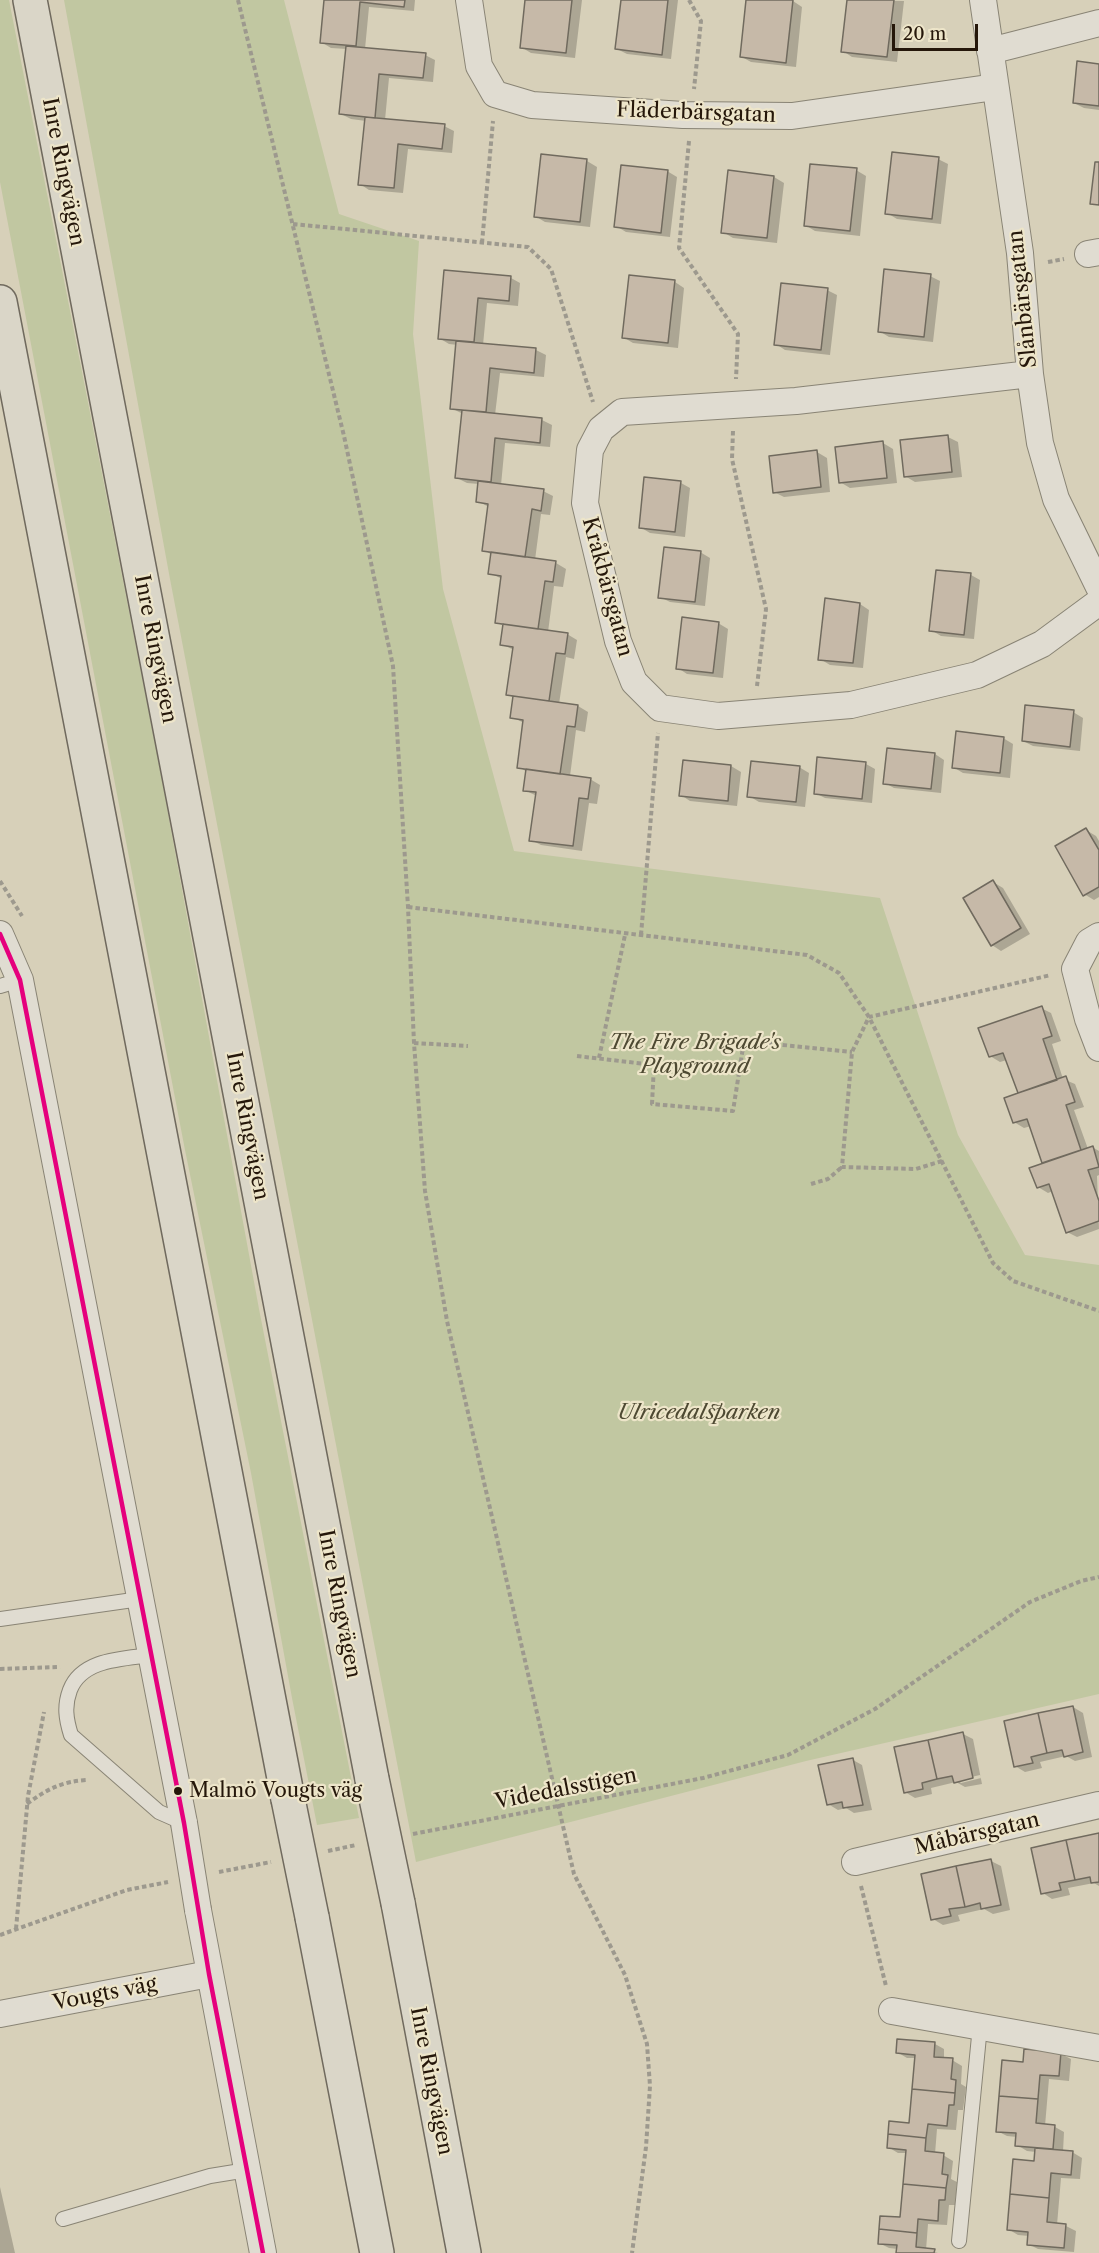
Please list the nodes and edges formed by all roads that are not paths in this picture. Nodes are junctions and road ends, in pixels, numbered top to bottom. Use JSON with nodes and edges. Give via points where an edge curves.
{"nodes":[{"id":1,"x":30,"y":0,"type":"edge"},
{"id":2,"x":469,"y":0,"type":"edge"},
{"id":3,"x":983,"y":0,"type":"edge"},
{"id":4,"x":1099,"y":23,"type":"edge"},
{"id":5,"x":990,"y":51,"type":"junction"},
{"id":6,"x":995,"y":87,"type":"junction"},
{"id":7,"x":0,"y":302,"type":"edge"},
{"id":8,"x":1030,"y":374,"type":"junction"},
{"id":9,"x":1099,"y":587,"type":"edge"},
{"id":10,"x":1099,"y":602,"type":"edge"},
{"id":11,"x":0,"y":934,"type":"edge"},
{"id":12,"x":1099,"y":936,"type":"edge"},
{"id":13,"x":10,"y":983,"type":"edge"},
{"id":14,"x":1099,"y":1048,"type":"edge"},
{"id":15,"x":140,"y":1599,"type":"junction"},
{"id":16,"x":0,"y":1619,"type":"edge"},
{"id":17,"x":151,"y":1654,"type":"junction"},
{"id":18,"x":1099,"y":1805,"type":"edge"},
{"id":19,"x":184,"y":1823,"type":"junction"},
{"id":20,"x":855,"y":1862,"type":"road end"},
{"id":21,"x":209,"y":1974,"type":"junction"},
{"id":22,"x":892,"y":2010,"type":"road end"},
{"id":23,"x":0,"y":2014,"type":"edge"},
{"id":24,"x":980,"y":2026,"type":"junction"},
{"id":25,"x":1099,"y":2048,"type":"edge"},
{"id":26,"x":247,"y":2170,"type":"junction"},
{"id":27,"x":63,"y":2219,"type":"dead end"},
{"id":28,"x":959,"y":2241,"type":"dead end"},
{"id":29,"x":263,"y":2253,"type":"edge"},
{"id":30,"x":377,"y":2253,"type":"edge"},
{"id":31,"x":464,"y":2253,"type":"edge"}],
"edges":[{"from":1,"to":31,"type":"highway","name":"Inre Ringvägen","bridge":true},
{"from":2,"to":6,"type":"street","name":"Fläderbärsgatan","via":[[479,66],[495,94],[532,105],[691,115],[792,116]]},
{"from":3,"to":5,"type":"street","name":"Slånbärsgatan"},
{"from":4,"to":5,"type":"street"},
{"from":5,"to":6,"type":"street","name":"Slånbärsgatan"},
{"from":6,"to":8,"type":"street","name":"Slånbärsgatan","via":[[1021,267]]},
{"from":7,"to":30,"type":"highway","bridge":true},
{"from":8,"to":9,"type":"street","name":"Slånbärsgatan","via":[[1040,443],[1056,499]]},
{"from":8,"to":10,"type":"street","name":"Kråkbärsgatan","via":[[796,402],[622,412],[601,429],[590,450],[585,503],[618,641],[634,682],[660,708],[718,716],[851,705],[977,675],[1042,644]]},
{"from":11,"to":13,"type":"street"},
{"from":12,"to":14,"type":"street","via":[[1089,942],[1075,969]]},
{"from":13,"to":15,"type":"street"},
{"from":15,"to":16,"type":"lane"},
{"from":15,"to":17,"type":"street"},
{"from":17,"to":19,"type":"street"},
{"from":17,"to":19,"type":"lane","via":[[86,1669],[74,1682],[67,1700],[66,1720],[71,1735],[159,1812]]},
{"from":18,"to":20,"type":"street","name":"Måbärsgatan"},
{"from":19,"to":21,"type":"street","bridge":true},
{"from":21,"to":23,"type":"street","name":"Vougts väg"},
{"from":21,"to":26,"type":"street"},
{"from":22,"to":24,"type":"street"},
{"from":24,"to":25,"type":"street"},
{"from":24,"to":28,"type":"lane"},
{"from":26,"to":27,"type":"lane","via":[[210,2176]]},
{"from":26,"to":29,"type":"street"}]}
